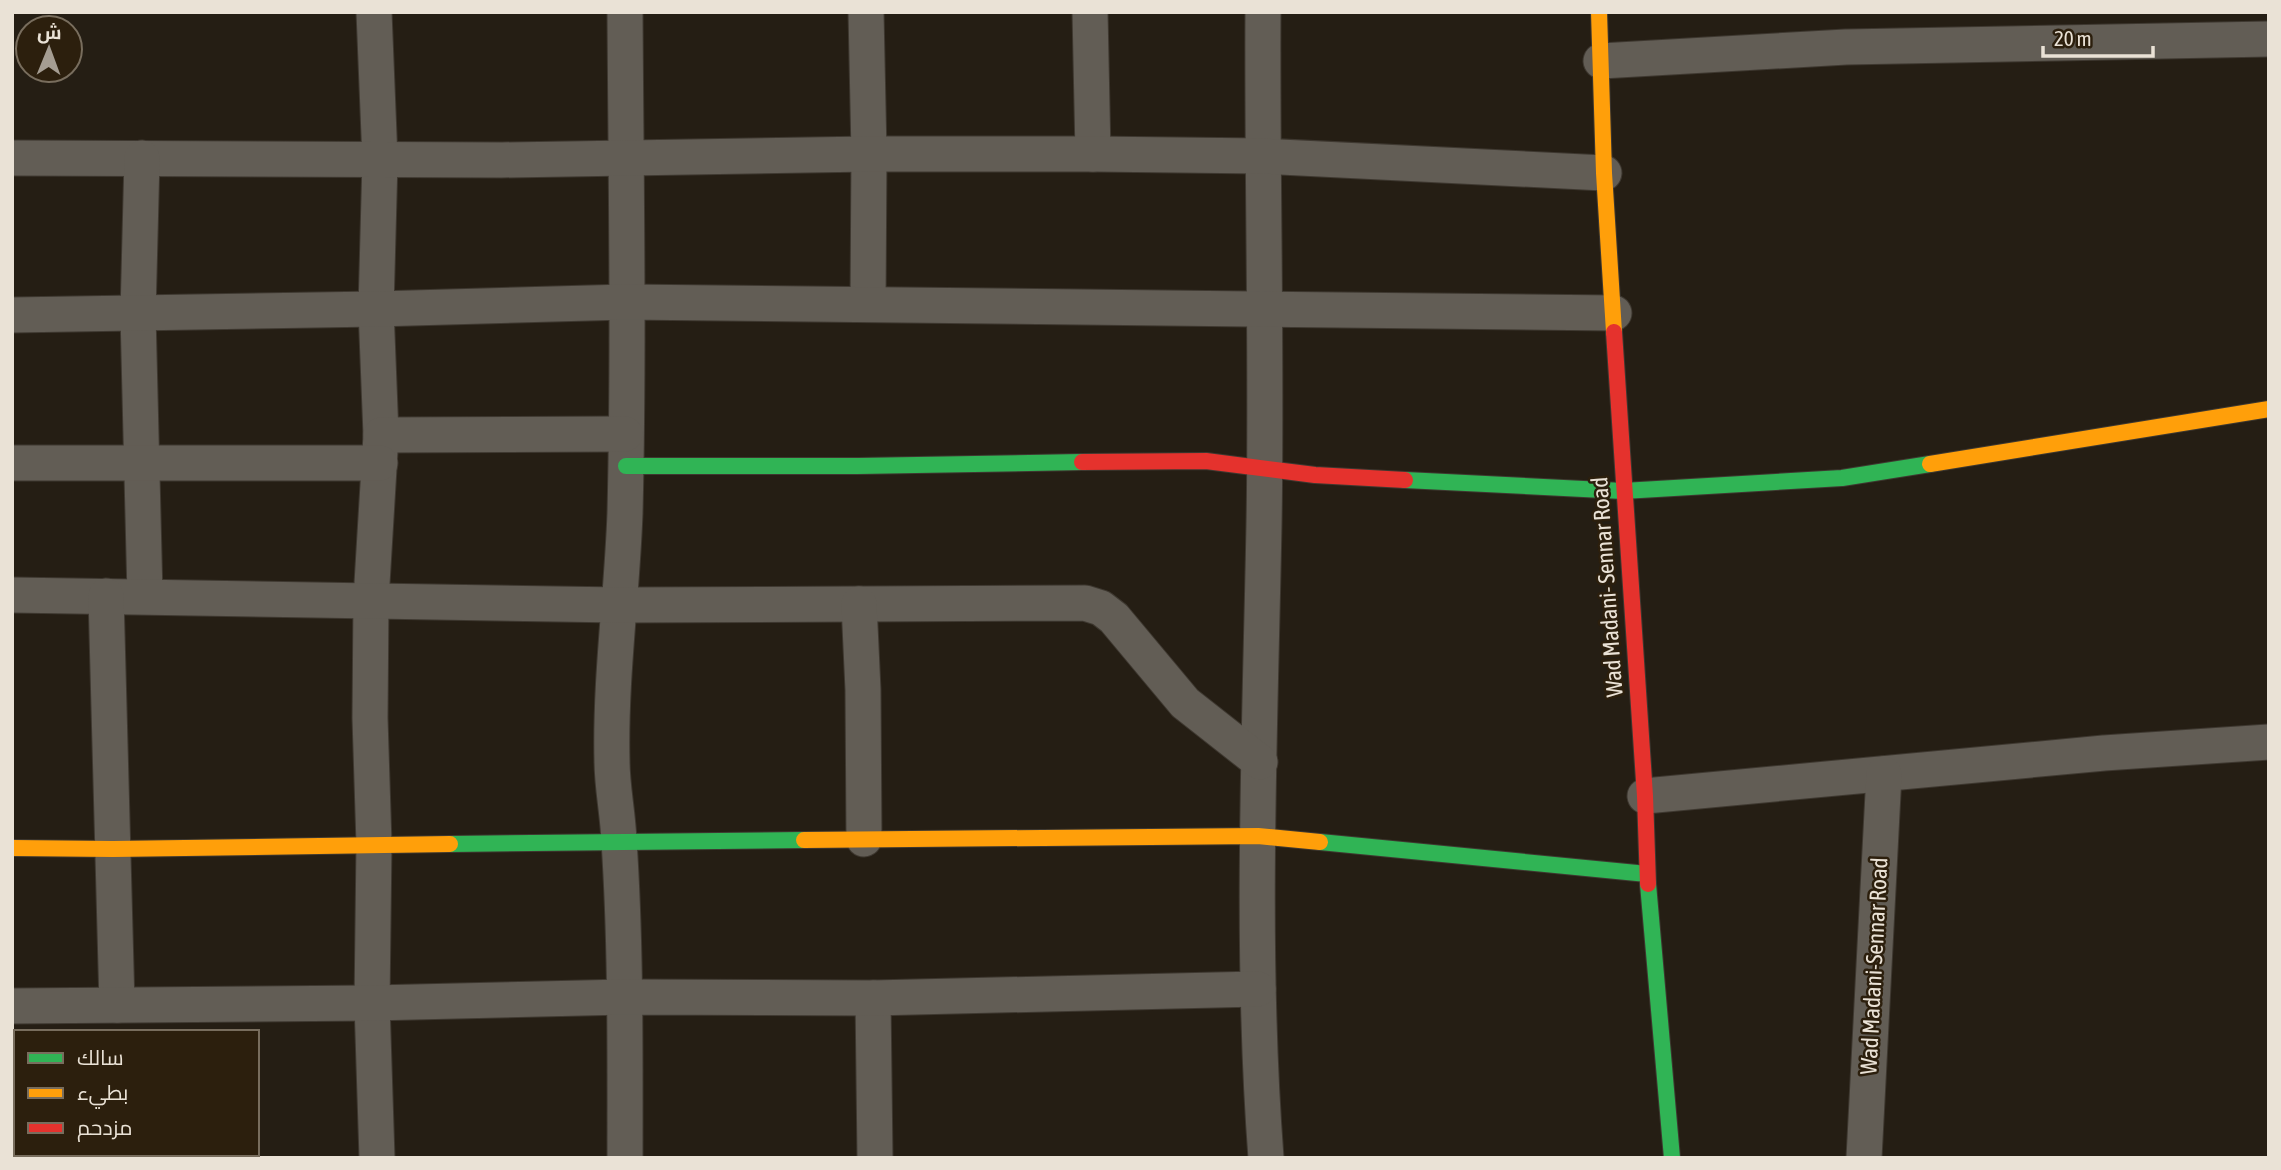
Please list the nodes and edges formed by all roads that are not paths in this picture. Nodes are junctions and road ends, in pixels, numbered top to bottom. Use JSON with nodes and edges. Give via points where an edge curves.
{"nodes":[{"id":1,"x":374,"y":12,"type":"edge"},
{"id":2,"x":625,"y":12,"type":"edge"},
{"id":3,"x":866,"y":12,"type":"edge"},
{"id":4,"x":1090,"y":12,"type":"edge"},
{"id":5,"x":1263,"y":12,"type":"edge"},
{"id":6,"x":1600,"y":12,"type":"edge"},
{"id":7,"x":2269,"y":39,"type":"edge"},
{"id":8,"x":1601,"y":61,"type":"junction"},
{"id":9,"x":869,"y":154,"type":"junction"},
{"id":10,"x":1093,"y":154,"type":"junction"},
{"id":11,"x":1262,"y":156,"type":"junction"},
{"id":12,"x":12,"y":158,"type":"edge"},
{"id":13,"x":142,"y":158,"type":"junction"},
{"id":14,"x":627,"y":158,"type":"junction"},
{"id":15,"x":380,"y":160,"type":"junction"},
{"id":16,"x":1604,"y":173,"type":"junction"},
{"id":17,"x":626,"y":302,"type":"junction"},
{"id":18,"x":868,"y":303,"type":"junction"},
{"id":19,"x":376,"y":309,"type":"junction"},
{"id":20,"x":1265,"y":311,"type":"junction"},
{"id":21,"x":1614,"y":313,"type":"junction"},
{"id":22,"x":138,"y":314,"type":"junction"},
{"id":23,"x":12,"y":315,"type":"edge"},
{"id":24,"x":2269,"y":409,"type":"edge"},
{"id":25,"x":381,"y":449,"type":"junction"},
{"id":26,"x":625,"y":450,"type":"junction"},
{"id":27,"x":143,"y":462,"type":"junction"},
{"id":28,"x":12,"y":463,"type":"edge"},
{"id":29,"x":1265,"y":467,"type":"junction"},
{"id":30,"x":1623,"y":491,"type":"junction"},
{"id":31,"x":12,"y":595,"type":"edge"},
{"id":32,"x":106,"y":596,"type":"junction"},
{"id":33,"x":145,"y":596,"type":"junction"},
{"id":34,"x":371,"y":600,"type":"junction"},
{"id":35,"x":859,"y":604,"type":"junction"},
{"id":36,"x":620,"y":605,"type":"junction"},
{"id":37,"x":2269,"y":742,"type":"edge"},
{"id":38,"x":1260,"y":762,"type":"junction"},
{"id":39,"x":1884,"y":774,"type":"junction"},
{"id":40,"x":1645,"y":796,"type":"junction"},
{"id":41,"x":1258,"y":836,"type":"junction"},
{"id":42,"x":864,"y":839,"type":"junction"},
{"id":43,"x":619,"y":841,"type":"junction"},
{"id":44,"x":374,"y":844,"type":"junction"},
{"id":45,"x":12,"y":848,"type":"edge"},
{"id":46,"x":113,"y":849,"type":"junction"},
{"id":47,"x":1647,"y":874,"type":"junction"},
{"id":48,"x":1258,"y":989,"type":"junction"},
{"id":49,"x":625,"y":997,"type":"junction"},
{"id":50,"x":873,"y":998,"type":"junction"},
{"id":51,"x":372,"y":1003,"type":"junction"},
{"id":52,"x":12,"y":1006,"type":"edge"},
{"id":53,"x":133,"y":1013,"type":"edge"},
{"id":54,"x":377,"y":1158,"type":"edge"},
{"id":55,"x":625,"y":1158,"type":"edge"},
{"id":56,"x":875,"y":1158,"type":"edge"},
{"id":57,"x":1266,"y":1158,"type":"edge"},
{"id":58,"x":1672,"y":1158,"type":"edge"},
{"id":59,"x":1864,"y":1158,"type":"edge"}],
"edges":[{"from":1,"to":15,"type":"street"},
{"from":2,"to":14,"type":"street"},
{"from":3,"to":9,"type":"street"},
{"from":4,"to":10,"type":"street"},
{"from":5,"to":11,"type":"street"},
{"from":6,"to":8,"type":"street","name":"Wad Madani- Sennar Road"},
{"from":7,"to":8,"type":"street","via":[[1846,47]]},
{"from":8,"to":16,"type":"street","name":"Wad Madani- Sennar Road"},
{"from":9,"to":10,"type":"street"},
{"from":9,"to":14,"type":"street"},
{"from":9,"to":18,"type":"street"},
{"from":10,"to":11,"type":"street"},
{"from":11,"to":16,"type":"street"},
{"from":11,"to":20,"type":"street"},
{"from":12,"to":13,"type":"street"},
{"from":13,"to":15,"type":"street"},
{"from":13,"to":22,"type":"street"},
{"from":14,"to":15,"type":"street"},
{"from":14,"to":17,"type":"street"},
{"from":15,"to":19,"type":"street"},
{"from":16,"to":21,"type":"street","name":"Wad Madani- Sennar Road"},
{"from":17,"to":18,"type":"street"},
{"from":17,"to":19,"type":"street"},
{"from":17,"to":26,"type":"street"},
{"from":18,"to":20,"type":"street"},
{"from":19,"to":22,"type":"street"},
{"from":19,"to":25,"type":"street"},
{"from":20,"to":21,"type":"street"},
{"from":20,"to":29,"type":"street"},
{"from":21,"to":30,"type":"street","name":"Wad Madani- Sennar Road"},
{"from":22,"to":23,"type":"street"},
{"from":22,"to":27,"type":"street"},
{"from":24,"to":30,"type":"street","via":[[1842,478]]},
{"from":25,"to":26,"type":"street"},
{"from":25,"to":27,"type":"street"},
{"from":25,"to":34,"type":"street"},
{"from":26,"to":29,"type":"street","via":[[858,466],[1206,461]]},
{"from":26,"to":36,"type":"street"},
{"from":27,"to":28,"type":"street"},
{"from":27,"to":33,"type":"street"},
{"from":29,"to":30,"type":"street","via":[[1328,476]]},
{"from":29,"to":38,"type":"street"},
{"from":30,"to":40,"type":"street","name":"Wad Madani- Sennar Road"},
{"from":31,"to":32,"type":"street"},
{"from":32,"to":33,"type":"street"},
{"from":32,"to":46,"type":"street"},
{"from":33,"to":34,"type":"street"},
{"from":34,"to":36,"type":"street"},
{"from":34,"to":44,"type":"street"},
{"from":35,"to":36,"type":"street"},
{"from":35,"to":38,"type":"street","via":[[1085,603],[1101,608],[1185,703]]},
{"from":35,"to":42,"type":"street"},
{"from":36,"to":43,"type":"street","via":[[612,689]]},
{"from":37,"to":39,"type":"street"},
{"from":38,"to":41,"type":"street"},
{"from":39,"to":40,"type":"street"},
{"from":39,"to":59,"type":"street","name":"Wad Madani-Sennar Road"},
{"from":40,"to":47,"type":"street","name":"Wad Madani- Sennar Road"},
{"from":41,"to":42,"type":"street"},
{"from":41,"to":47,"type":"street"},
{"from":41,"to":48,"type":"street"},
{"from":42,"to":43,"type":"street"},
{"from":43,"to":44,"type":"street"},
{"from":43,"to":49,"type":"street"},
{"from":44,"to":46,"type":"street"},
{"from":44,"to":51,"type":"street"},
{"from":45,"to":46,"type":"street"},
{"from":46,"to":53,"type":"street"},
{"from":47,"to":58,"type":"street","name":"Wad Madani- Sennar Road"},
{"from":48,"to":50,"type":"street"},
{"from":48,"to":57,"type":"street"},
{"from":49,"to":50,"type":"street"},
{"from":49,"to":51,"type":"street"},
{"from":49,"to":55,"type":"street"},
{"from":50,"to":56,"type":"street"},
{"from":51,"to":53,"type":"street"},
{"from":51,"to":54,"type":"street"},
{"from":52,"to":53,"type":"street"}]}
